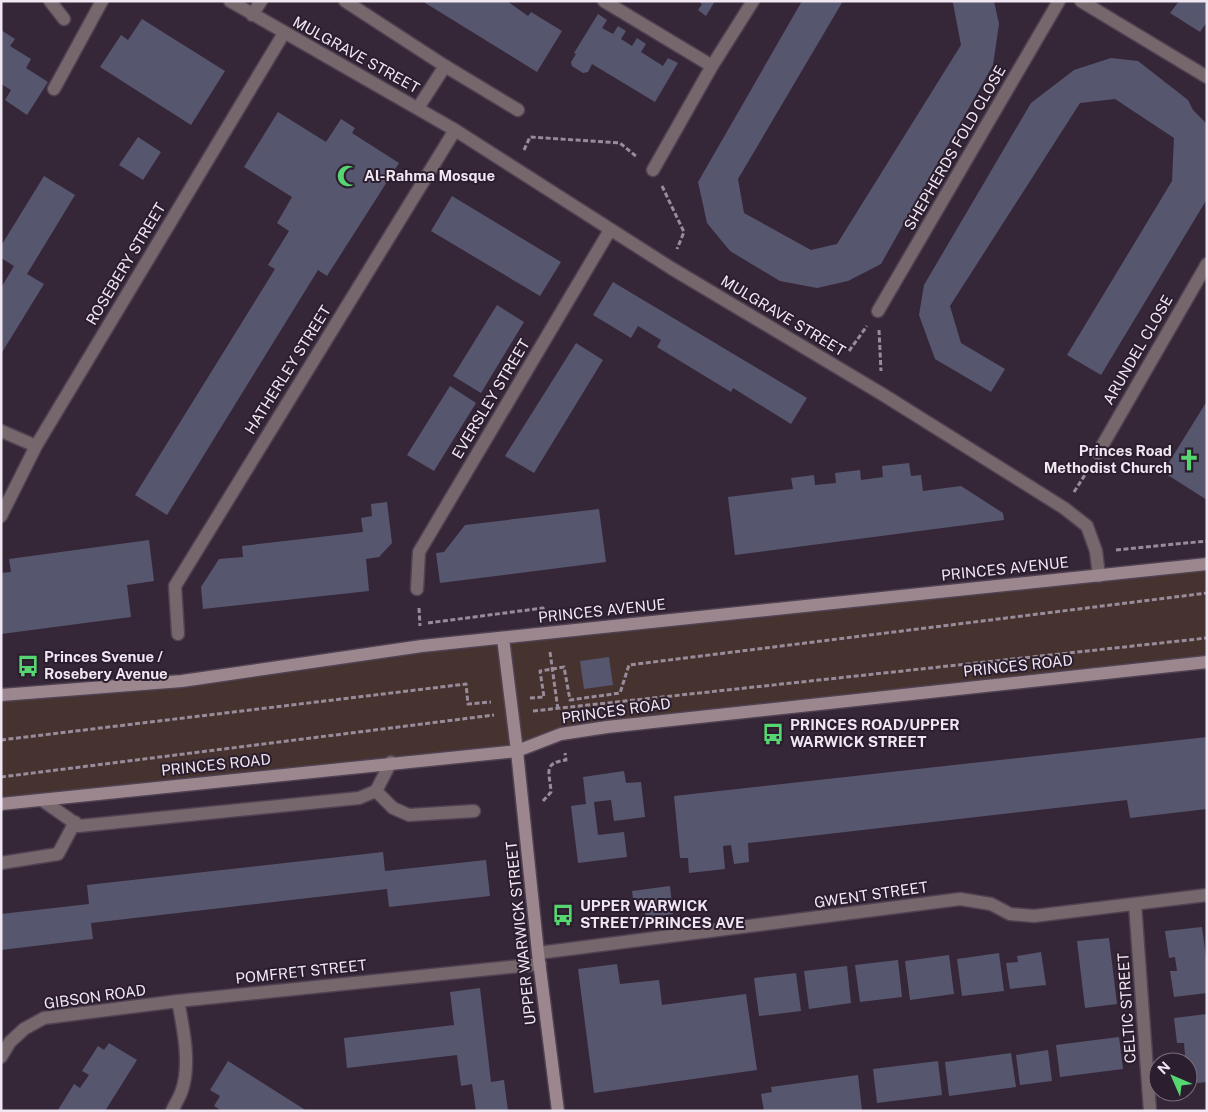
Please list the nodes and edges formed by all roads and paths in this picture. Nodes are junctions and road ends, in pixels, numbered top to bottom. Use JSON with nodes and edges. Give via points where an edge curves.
{"nodes":[{"id":1,"x":50,"y":1,"type":"edge"},
{"id":2,"x":102,"y":1,"type":"edge"},
{"id":3,"x":230,"y":1,"type":"edge"},
{"id":4,"x":261,"y":1,"type":"edge"},
{"id":5,"x":345,"y":1,"type":"edge"},
{"id":6,"x":604,"y":1,"type":"edge"},
{"id":7,"x":753,"y":1,"type":"edge"},
{"id":8,"x":1059,"y":1,"type":"edge"},
{"id":9,"x":1080,"y":1,"type":"edge"},
{"id":10,"x":252,"y":15,"type":"junction"},
{"id":11,"x":64,"y":19,"type":"dead end"},
{"id":12,"x":284,"y":33,"type":"junction"},
{"id":13,"x":445,"y":66,"type":"junction"},
{"id":14,"x":712,"y":66,"type":"junction"},
{"id":15,"x":1207,"y":77,"type":"edge"},
{"id":16,"x":54,"y":89,"type":"dead end"},
{"id":17,"x":418,"y":108,"type":"junction"},
{"id":18,"x":518,"y":110,"type":"dead end"},
{"id":19,"x":455,"y":130,"type":"junction"},
{"id":20,"x":515,"y":169,"type":"junction"},
{"id":21,"x":653,"y":170,"type":"junction"},
{"id":22,"x":610,"y":230,"type":"junction"},
{"id":23,"x":1207,"y":264,"type":"edge"},
{"id":24,"x":671,"y":268,"type":"junction"},
{"id":25,"x":878,"y":311,"type":"junction"},
{"id":26,"x":836,"y":368,"type":"junction"},
{"id":27,"x":882,"y":394,"type":"junction"},
{"id":28,"x":1,"y":431,"type":"edge"},
{"id":29,"x":36,"y":446,"type":"junction"},
{"id":30,"x":1098,"y":452,"type":"joint"},
{"id":31,"x":1064,"y":508,"type":"junction"},
{"id":32,"x":1,"y":516,"type":"edge"},
{"id":33,"x":1207,"y":541,"type":"edge"},
{"id":34,"x":1096,"y":551,"type":"junction"},
{"id":35,"x":1207,"y":564,"type":"edge"},
{"id":36,"x":1100,"y":576,"type":"junction"},
{"id":37,"x":417,"y":590,"type":"dead end"},
{"id":38,"x":1207,"y":593,"type":"edge"},
{"id":39,"x":420,"y":624,"type":"dead end"},
{"id":40,"x":547,"y":633,"type":"junction"},
{"id":41,"x":178,"y":634,"type":"dead end"},
{"id":42,"x":503,"y":638,"type":"junction"},
{"id":43,"x":1207,"y":662,"type":"edge"},
{"id":44,"x":552,"y":668,"type":"junction"},
{"id":45,"x":1,"y":695,"type":"edge"},
{"id":46,"x":511,"y":700,"type":"junction"},
{"id":47,"x":560,"y":734,"type":"junction"},
{"id":48,"x":1,"y":740,"type":"edge"},
{"id":49,"x":517,"y":750,"type":"junction"},
{"id":50,"x":391,"y":762,"type":"junction"},
{"id":51,"x":376,"y":791,"type":"junction"},
{"id":52,"x":551,"y":792,"type":"dead end"},
{"id":53,"x":42,"y":800,"type":"junction"},
{"id":54,"x":1,"y":804,"type":"edge"},
{"id":55,"x":474,"y":811,"type":"dead end"},
{"id":56,"x":75,"y":822,"type":"junction"},
{"id":57,"x":1,"y":863,"type":"edge"},
{"id":58,"x":1207,"y":895,"type":"edge"},
{"id":59,"x":1135,"y":904,"type":"junction"},
{"id":60,"x":539,"y":958,"type":"junction"},
{"id":61,"x":178,"y":1001,"type":"junction"},
{"id":62,"x":1,"y":1057,"type":"edge"},
{"id":63,"x":172,"y":1111,"type":"edge"},
{"id":64,"x":558,"y":1111,"type":"edge"},
{"id":65,"x":1150,"y":1111,"type":"edge"}],
"edges":[{"from":1,"to":11,"type":"street"},
{"from":2,"to":16,"type":"street"},
{"from":3,"to":10,"type":"street","name":"MULGRAVE STREET"},
{"from":4,"to":10,"type":"street"},
{"from":5,"to":13,"type":"street"},
{"from":6,"to":14,"type":"street"},
{"from":7,"to":14,"type":"street"},
{"from":8,"to":25,"type":"street","name":"SHEPHERDS FOLD CLOSE"},
{"from":9,"to":15,"type":"street"},
{"from":10,"to":12,"type":"street","name":"MULGRAVE STREET"},
{"from":12,"to":17,"type":"street","name":"MULGRAVE STREET"},
{"from":12,"to":29,"type":"street","name":"ROSEBERY STREET"},
{"from":13,"to":17,"type":"street","name":"MULGRAVE STREET"},
{"from":13,"to":18,"type":"street"},
{"from":14,"to":21,"type":"street"},
{"from":17,"to":19,"type":"street","name":"MULGRAVE STREET"},
{"from":19,"to":20,"type":"street","name":"MULGRAVE STREET"},
{"from":19,"to":41,"type":"street","name":"HATHERLEY STREET","via":[[175,586]]},
{"from":20,"to":21,"type":"path","via":[[530,137],[620,143]]},
{"from":20,"to":22,"type":"street","name":"MULGRAVE STREET"},
{"from":21,"to":24,"type":"path","via":[[684,232]]},
{"from":22,"to":24,"type":"street","name":"MULGRAVE STREET"},
{"from":22,"to":37,"type":"street","name":"EVERSLEY STREET","via":[[419,552]]},
{"from":23,"to":30,"type":"street","name":"ARUNDEL CLOSE"},
{"from":24,"to":26,"type":"street","name":"MULGRAVE STREET"},
{"from":25,"to":26,"type":"path"},
{"from":25,"to":27,"type":"path"},
{"from":26,"to":27,"type":"street","name":"MULGRAVE STREET"},
{"from":27,"to":31,"type":"street","name":"MULGRAVE STREET"},
{"from":28,"to":29,"type":"street"},
{"from":29,"to":32,"type":"street","name":"ROSEBERY STREET"},
{"from":30,"to":31,"type":"path"},
{"from":31,"to":34,"type":"street","name":"MULGRAVE STREET","via":[[1087,526]]},
{"from":33,"to":34,"type":"path"},
{"from":34,"to":36,"type":"street","name":"MULGRAVE STREET"},
{"from":35,"to":36,"type":"main road","name":"PRINCES AVENUE"},
{"from":36,"to":40,"type":"main road","name":"PRINCES AVENUE"},
{"from":38,"to":44,"type":"path","via":[[628,665],[620,694],[570,700],[564,667]]},
{"from":39,"to":40,"type":"path","via":[[543,608]]},
{"from":40,"to":42,"type":"main road","name":"PRINCES AVENUE"},
{"from":40,"to":44,"type":"path"},
{"from":42,"to":45,"type":"main road","name":"PRINCES AVENUE","via":[[422,646],[182,681]]},
{"from":42,"to":46,"type":"main road","name":"UPPER WARWICK STREET"},
{"from":43,"to":47,"type":"main road","name":"PRINCES ROAD"},
{"from":44,"to":46,"type":"path","via":[[540,671],[544,697]]},
{"from":44,"to":47,"type":"path"},
{"from":46,"to":48,"type":"path","via":[[468,704],[466,684]]},
{"from":46,"to":49,"type":"main road","name":"UPPER WARWICK STREET"},
{"from":47,"to":49,"type":"main road","name":"PRINCES ROAD"},
{"from":47,"to":52,"type":"path","via":[[566,760],[555,761],[548,769]]},
{"from":49,"to":50,"type":"main road","name":"PRINCES ROAD"},
{"from":49,"to":60,"type":"main road","name":"UPPER WARWICK STREET"},
{"from":50,"to":51,"type":"street"},
{"from":50,"to":53,"type":"main road","name":"PRINCES ROAD"},
{"from":51,"to":55,"type":"street","via":[[393,808],[409,815]]},
{"from":51,"to":56,"type":"street","via":[[359,798],[79,826]]},
{"from":53,"to":54,"type":"main road","name":"PRINCES ROAD"},
{"from":53,"to":56,"type":"street"},
{"from":56,"to":57,"type":"street","via":[[58,854]]},
{"from":58,"to":59,"type":"street","name":"GWENT STREET"},
{"from":59,"to":60,"type":"street","name":"GWENT STREET","via":[[1034,916],[1010,914],[991,904],[960,899]]},
{"from":59,"to":65,"type":"street","name":"CELTIC STREET"},
{"from":60,"to":61,"type":"street","name":"POMFRET STREET"},
{"from":60,"to":64,"type":"main road","name":"UPPER WARWICK STREET"},
{"from":61,"to":62,"type":"street","name":"GIBSON ROAD","via":[[44,1018],[24,1029],[10,1042]]},
{"from":61,"to":63,"type":"street","via":[[184,1031],[185,1068],[182,1090]]}]}
